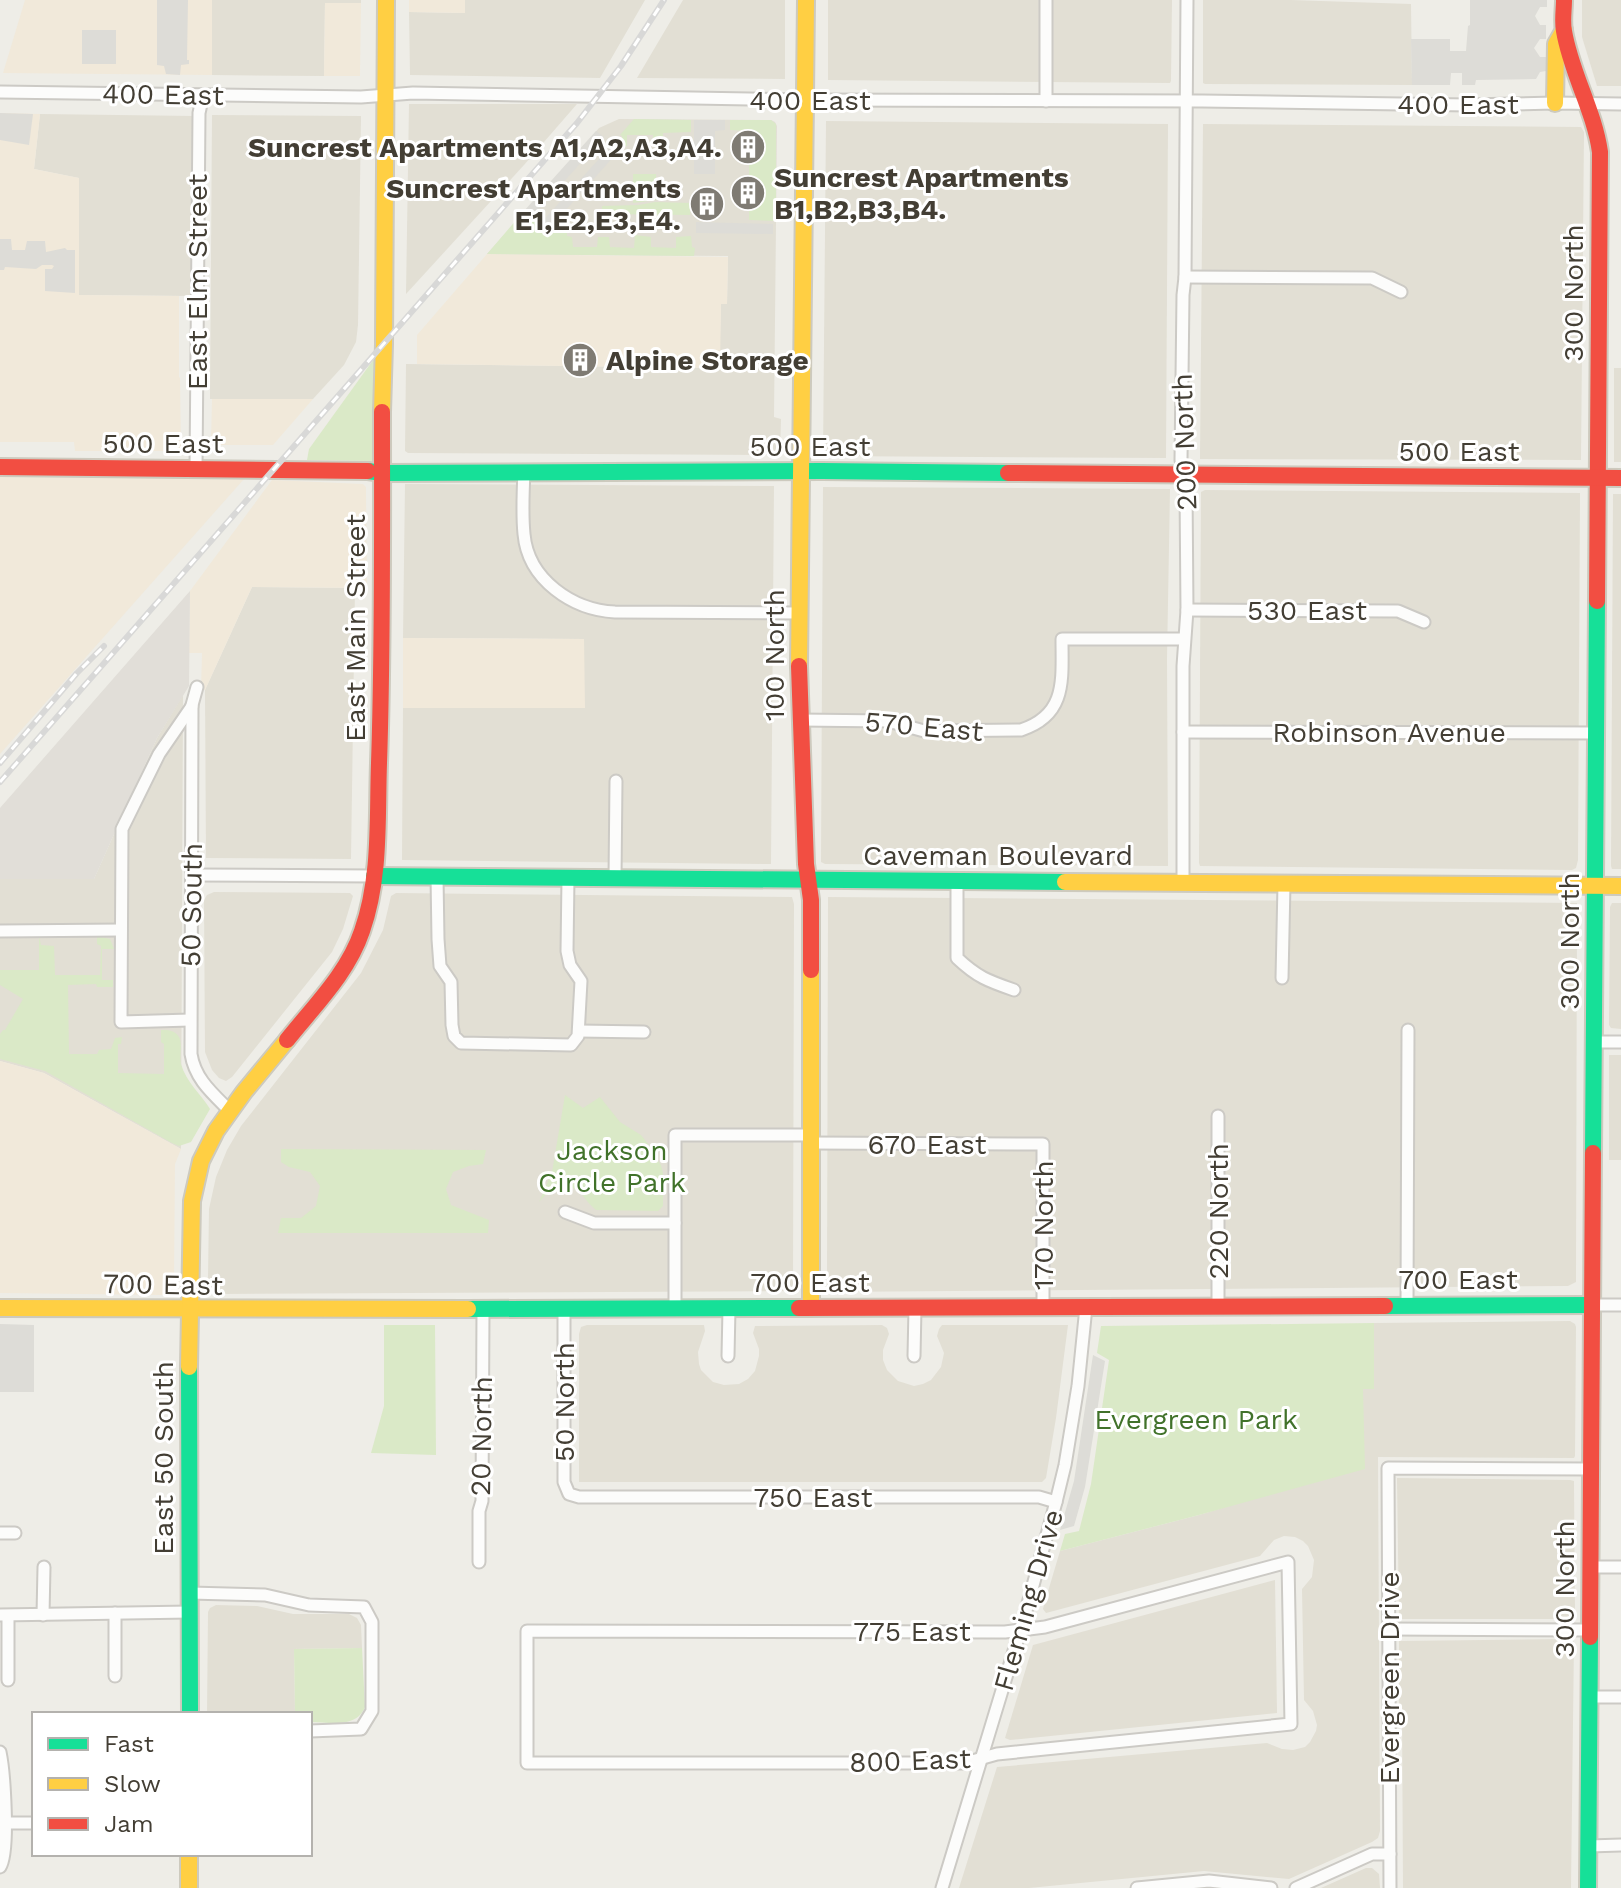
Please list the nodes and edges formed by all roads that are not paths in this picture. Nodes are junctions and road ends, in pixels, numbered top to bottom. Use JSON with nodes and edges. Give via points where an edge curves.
{"nodes":[{"id":1,"x":386,"y":0,"type":"edge"},
{"id":2,"x":806,"y":0,"type":"edge"},
{"id":3,"x":1046,"y":0,"type":"edge"},
{"id":4,"x":1187,"y":0,"type":"edge"},
{"id":5,"x":1564,"y":0,"type":"edge"},
{"id":6,"x":1564,"y":30,"type":"junction"},
{"id":7,"x":0,"y":92,"type":"edge"},
{"id":8,"x":203,"y":95,"type":"junction"},
{"id":9,"x":386,"y":95,"type":"junction"},
{"id":10,"x":804,"y":100,"type":"junction"},
{"id":11,"x":1046,"y":101,"type":"junction"},
{"id":12,"x":1186,"y":101,"type":"junction"},
{"id":13,"x":1555,"y":103,"type":"junction"},
{"id":14,"x":1587,"y":103,"type":"junction"},
{"id":15,"x":1621,"y":104,"type":"edge"},
{"id":16,"x":1185,"y":277,"type":"junction"},
{"id":17,"x":1401,"y":292,"type":"dead end"},
{"id":18,"x":0,"y":467,"type":"edge"},
{"id":19,"x":196,"y":469,"type":"junction"},
{"id":20,"x":800,"y":471,"type":"junction"},
{"id":21,"x":524,"y":472,"type":"junction"},
{"id":22,"x":382,"y":473,"type":"junction"},
{"id":23,"x":1184,"y":475,"type":"junction"},
{"id":24,"x":1598,"y":478,"type":"junction"},
{"id":25,"x":1621,"y":478,"type":"edge"},
{"id":26,"x":1187,"y":610,"type":"junction"},
{"id":27,"x":799,"y":613,"type":"junction"},
{"id":28,"x":1424,"y":622,"type":"dead end"},
{"id":29,"x":1184,"y":639,"type":"junction"},
{"id":30,"x":197,"y":687,"type":"dead end"},
{"id":31,"x":192,"y":705,"type":"junction"},
{"id":32,"x":800,"y":720,"type":"junction"},
{"id":33,"x":1183,"y":732,"type":"junction"},
{"id":34,"x":1596,"y":733,"type":"junction"},
{"id":35,"x":616,"y":781,"type":"dead end"},
{"id":36,"x":192,"y":875,"type":"junction"},
{"id":37,"x":374,"y":876,"type":"junction"},
{"id":38,"x":437,"y":877,"type":"junction"},
{"id":39,"x":568,"y":878,"type":"junction"},
{"id":40,"x":615,"y":878,"type":"junction"},
{"id":41,"x":808,"y":880,"type":"junction"},
{"id":42,"x":957,"y":881,"type":"junction"},
{"id":43,"x":1183,"y":883,"type":"junction"},
{"id":44,"x":1284,"y":884,"type":"junction"},
{"id":45,"x":1621,"y":886,"type":"edge"},
{"id":46,"x":1595,"y":887,"type":"junction"},
{"id":47,"x":121,"y":930,"type":"junction"},
{"id":48,"x":0,"y":931,"type":"edge"},
{"id":49,"x":1282,"y":978,"type":"dead end"},
{"id":50,"x":1014,"y":990,"type":"dead end"},
{"id":51,"x":190,"y":1020,"type":"junction"},
{"id":52,"x":1408,"y":1030,"type":"dead end"},
{"id":53,"x":644,"y":1032,"type":"dead end"},
{"id":54,"x":579,"y":1033,"type":"junction"},
{"id":55,"x":1594,"y":1042,"type":"junction"},
{"id":56,"x":1621,"y":1042,"type":"edge"},
{"id":57,"x":230,"y":1111,"type":"junction"},
{"id":58,"x":1218,"y":1116,"type":"dead end"},
{"id":59,"x":810,"y":1139,"type":"junction"},
{"id":60,"x":1043,"y":1144,"type":"joint"},
{"id":61,"x":192,"y":1201,"type":"joint"},
{"id":62,"x":565,"y":1212,"type":"dead end"},
{"id":63,"x":675,"y":1223,"type":"junction"},
{"id":64,"x":1592,"y":1305,"type":"junction"},
{"id":65,"x":1621,"y":1305,"type":"edge"},
{"id":66,"x":1218,"y":1306,"type":"junction"},
{"id":67,"x":1407,"y":1306,"type":"junction"},
{"id":68,"x":1043,"y":1307,"type":"junction"},
{"id":69,"x":1086,"y":1307,"type":"junction"},
{"id":70,"x":0,"y":1308,"type":"edge"},
{"id":71,"x":811,"y":1308,"type":"junction"},
{"id":72,"x":915,"y":1308,"type":"junction"},
{"id":73,"x":564,"y":1309,"type":"junction"},
{"id":74,"x":675,"y":1309,"type":"junction"},
{"id":75,"x":729,"y":1309,"type":"junction"},
{"id":76,"x":189,"y":1310,"type":"junction"},
{"id":77,"x":483,"y":1310,"type":"junction"},
{"id":78,"x":728,"y":1356,"type":"dead end"},
{"id":79,"x":914,"y":1356,"type":"dead end"},
{"id":80,"x":1591,"y":1469,"type":"junction"},
{"id":81,"x":569,"y":1494,"type":"joint"},
{"id":82,"x":1056,"y":1502,"type":"junction"},
{"id":83,"x":0,"y":1533,"type":"edge"},
{"id":84,"x":15,"y":1533,"type":"dead end"},
{"id":85,"x":479,"y":1562,"type":"dead end"},
{"id":86,"x":44,"y":1567,"type":"dead end"},
{"id":87,"x":1590,"y":1567,"type":"junction"},
{"id":88,"x":1621,"y":1567,"type":"edge"},
{"id":89,"x":190,"y":1593,"type":"junction"},
{"id":90,"x":190,"y":1612,"type":"junction"},
{"id":91,"x":115,"y":1613,"type":"junction"},
{"id":92,"x":43,"y":1615,"type":"junction"},
{"id":93,"x":4,"y":1616,"type":"edge"},
{"id":94,"x":1389,"y":1629,"type":"junction"},
{"id":95,"x":1020,"y":1630,"type":"junction"},
{"id":96,"x":1590,"y":1630,"type":"junction"},
{"id":97,"x":115,"y":1676,"type":"dead end"},
{"id":98,"x":8,"y":1680,"type":"dead end"},
{"id":99,"x":1589,"y":1697,"type":"junction"},
{"id":100,"x":1621,"y":1697,"type":"edge"},
{"id":101,"x":190,"y":1712,"type":"edge"},
{"id":102,"x":1291,"y":1724,"type":"joint"},
{"id":103,"x":312,"y":1731,"type":"edge"},
{"id":104,"x":0,"y":1752,"type":"edge"},
{"id":105,"x":981,"y":1758,"type":"junction"},
{"id":106,"x":527,"y":1763,"type":"joint"},
{"id":107,"x":5,"y":1823,"type":"junction"},
{"id":108,"x":32,"y":1823,"type":"edge"},
{"id":109,"x":1621,"y":1845,"type":"edge"},
{"id":110,"x":1589,"y":1846,"type":"junction"},
{"id":111,"x":1390,"y":1854,"type":"junction"},
{"id":112,"x":189,"y":1856,"type":"edge"},
{"id":113,"x":0,"y":1867,"type":"edge"},
{"id":114,"x":1222,"y":1885,"type":"edge"},
{"id":115,"x":189,"y":1888,"type":"edge"},
{"id":116,"x":942,"y":1888,"type":"edge"},
{"id":117,"x":1137,"y":1888,"type":"edge"},
{"id":118,"x":1271,"y":1888,"type":"edge"},
{"id":119,"x":1296,"y":1888,"type":"edge"},
{"id":120,"x":1390,"y":1888,"type":"edge"},
{"id":121,"x":1588,"y":1888,"type":"edge"}],
"edges":[{"from":1,"to":9,"type":"street","name":"East Main Street"},
{"from":2,"to":10,"type":"street","name":"100 North"},
{"from":3,"to":11,"type":"street"},
{"from":4,"to":12,"type":"street","name":"200 North"},
{"from":5,"to":6,"type":"street","name":"300 North"},
{"from":6,"to":13,"type":"street","via":[[1556,44]]},
{"from":6,"to":14,"type":"street","name":"300 North"},
{"from":7,"to":8,"type":"street","name":"400 East"},
{"from":8,"to":9,"type":"street","name":"400 East"},
{"from":8,"to":19,"type":"street","name":"East Elm Street"},
{"from":9,"to":10,"type":"street","name":"400 East"},
{"from":9,"to":22,"type":"street","name":"East Main Street"},
{"from":10,"to":11,"type":"street","name":"400 East"},
{"from":10,"to":20,"type":"street","name":"100 North"},
{"from":11,"to":12,"type":"street","name":"400 East"},
{"from":12,"to":13,"type":"street","name":"400 East"},
{"from":12,"to":16,"type":"street","name":"200 North"},
{"from":13,"to":14,"type":"street","name":"400 East"},
{"from":14,"to":15,"type":"street","name":"400 East"},
{"from":14,"to":24,"type":"street","name":"300 North","via":[[1597,125],[1600,152]]},
{"from":16,"to":17,"type":"street","via":[[1372,278]]},
{"from":16,"to":23,"type":"street","name":"200 North"},
{"from":18,"to":19,"type":"street","name":"500 East"},
{"from":19,"to":22,"type":"street","name":"500 East"},
{"from":20,"to":21,"type":"street","name":"500 East"},
{"from":20,"to":23,"type":"street","name":"500 East"},
{"from":20,"to":27,"type":"street","name":"100 North"},
{"from":21,"to":22,"type":"street","name":"500 East"},
{"from":21,"to":27,"type":"street","via":[[528,552],[540,574],[576,604],[615,612]]},
{"from":22,"to":37,"type":"street","name":"East Main Street"},
{"from":23,"to":24,"type":"street","name":"500 East"},
{"from":23,"to":26,"type":"street","name":"200 North"},
{"from":24,"to":25,"type":"street","name":"500 East"},
{"from":24,"to":34,"type":"street","name":"300 North"},
{"from":26,"to":28,"type":"street","name":"530 East","via":[[1398,611]]},
{"from":26,"to":29,"type":"street","name":"200 North"},
{"from":27,"to":32,"type":"street","name":"100 North"},
{"from":29,"to":32,"type":"street","name":"570 East","via":[[1062,639],[1060,693],[1045,718],[1021,730],[924,731],[888,721]]},
{"from":29,"to":33,"type":"street","name":"200 North"},
{"from":30,"to":31,"type":"street","name":"50 South"},
{"from":31,"to":36,"type":"street","name":"50 South"},
{"from":31,"to":47,"type":"street","via":[[159,754],[122,829]]},
{"from":32,"to":41,"type":"street","name":"100 North"},
{"from":33,"to":34,"type":"street","name":"Robinson Avenue"},
{"from":33,"to":43,"type":"street","name":"200 North"},
{"from":34,"to":46,"type":"street","name":"300 North"},
{"from":35,"to":40,"type":"street"},
{"from":36,"to":37,"type":"street"},
{"from":36,"to":51,"type":"street","name":"50 South"},
{"from":37,"to":38,"type":"street","name":"Caveman Boulevard"},
{"from":37,"to":57,"type":"street","name":"East Main Street","via":[[362,932],[346,967]]},
{"from":38,"to":39,"type":"street","name":"Caveman Boulevard"},
{"from":38,"to":54,"type":"street","via":[[440,966],[451,982],[454,1036],[461,1043],[571,1045]]},
{"from":39,"to":40,"type":"street","name":"Caveman Boulevard"},
{"from":39,"to":54,"type":"street","via":[[567,951],[581,981]]},
{"from":40,"to":41,"type":"street","name":"Caveman Boulevard"},
{"from":41,"to":42,"type":"street","name":"Caveman Boulevard"},
{"from":41,"to":59,"type":"street","name":"100 North"},
{"from":42,"to":43,"type":"street","name":"Caveman Boulevard"},
{"from":42,"to":50,"type":"street","via":[[957,958],[972,972]]},
{"from":43,"to":44,"type":"street","name":"Caveman Boulevard"},
{"from":44,"to":46,"type":"street","name":"Caveman Boulevard"},
{"from":44,"to":49,"type":"street"},
{"from":45,"to":46,"type":"street","name":"Caveman Boulevard"},
{"from":46,"to":55,"type":"street","name":"300 North"},
{"from":47,"to":48,"type":"street"},
{"from":47,"to":51,"type":"street","via":[[121,1022]]},
{"from":51,"to":57,"type":"street","name":"50 South","via":[[193,1068]]},
{"from":52,"to":67,"type":"street"},
{"from":53,"to":54,"type":"street"},
{"from":55,"to":56,"type":"street"},
{"from":55,"to":64,"type":"street","name":"300 North"},
{"from":57,"to":61,"type":"street","name":"East Main Street","via":[[201,1161]]},
{"from":58,"to":66,"type":"street","name":"220 North"},
{"from":59,"to":60,"type":"street","name":"670 East"},
{"from":59,"to":63,"type":"street","name":"670 East","via":[[675,1135]]},
{"from":59,"to":71,"type":"street","name":"100 North"},
{"from":60,"to":68,"type":"street","name":"170 North"},
{"from":61,"to":76,"type":"street","name":"East 50 South"},
{"from":62,"to":63,"type":"street","via":[[594,1223]]},
{"from":63,"to":74,"type":"street"},
{"from":64,"to":65,"type":"street","name":"700 East"},
{"from":64,"to":67,"type":"street","name":"700 East"},
{"from":64,"to":80,"type":"street","name":"300 North"},
{"from":66,"to":67,"type":"street","name":"700 East"},
{"from":66,"to":69,"type":"street","name":"700 East"},
{"from":68,"to":69,"type":"street","name":"700 East"},
{"from":68,"to":72,"type":"street","name":"700 East"},
{"from":69,"to":82,"type":"street","name":"Fleming Drive","via":[[1078,1386]]},
{"from":70,"to":76,"type":"street","name":"700 East"},
{"from":71,"to":72,"type":"street","name":"700 East"},
{"from":71,"to":75,"type":"street","name":"700 East"},
{"from":72,"to":79,"type":"street"},
{"from":73,"to":74,"type":"street","name":"700 East"},
{"from":73,"to":77,"type":"street","name":"700 East"},
{"from":73,"to":81,"type":"street","name":"50 North","via":[[564,1482]]},
{"from":74,"to":75,"type":"street","name":"700 East"},
{"from":75,"to":78,"type":"street"},
{"from":76,"to":77,"type":"street","name":"700 East"},
{"from":76,"to":89,"type":"street","name":"East 50 South"},
{"from":77,"to":85,"type":"street","name":"20 North"},
{"from":80,"to":87,"type":"street","name":"300 North"},
{"from":80,"to":94,"type":"street","name":"Evergreen Drive","via":[[1388,1468]]},
{"from":81,"to":82,"type":"street","name":"750 East","via":[[1039,1497]]},
{"from":82,"to":95,"type":"street","name":"Fleming Drive"},
{"from":83,"to":84,"type":"street"},
{"from":86,"to":92,"type":"street"},
{"from":87,"to":88,"type":"street"},
{"from":87,"to":96,"type":"street","name":"300 North"},
{"from":89,"to":90,"type":"street","name":"East 50 South"},
{"from":89,"to":103,"type":"street","via":[[265,1595],[309,1605],[364,1607],[372,1622],[372,1711],[361,1729]]},
{"from":90,"to":91,"type":"street"},
{"from":90,"to":101,"type":"street","name":"East 50 South"},
{"from":91,"to":92,"type":"street"},
{"from":91,"to":97,"type":"street"},
{"from":92,"to":93,"type":"street"},
{"from":93,"to":98,"type":"street"},
{"from":94,"to":96,"type":"street"},
{"from":94,"to":111,"type":"street","name":"Evergreen Drive"},
{"from":95,"to":102,"type":"street","name":"775 East","via":[[1288,1562]]},
{"from":95,"to":105,"type":"street","name":"Fleming Drive"},
{"from":95,"to":106,"type":"street","name":"775 East","via":[[527,1631]]},
{"from":96,"to":99,"type":"street","name":"300 North"},
{"from":99,"to":100,"type":"street"},
{"from":99,"to":110,"type":"street","name":"300 North"},
{"from":102,"to":105,"type":"street","name":"800 East"},
{"from":104,"to":107,"type":"street"},
{"from":105,"to":106,"type":"street","name":"800 East","via":[[965,1763]]},
{"from":105,"to":116,"type":"street","name":"Fleming Drive"},
{"from":107,"to":108,"type":"street"},
{"from":107,"to":113,"type":"street"},
{"from":109,"to":110,"type":"street"},
{"from":110,"to":121,"type":"street","name":"300 North"},
{"from":111,"to":119,"type":"street","via":[[1372,1854]]},
{"from":111,"to":120,"type":"street","name":"Evergreen Drive"},
{"from":112,"to":115,"type":"street"},
{"from":114,"to":117,"type":"street","via":[[1209,1881]]},
{"from":114,"to":118,"type":"street"}]}
